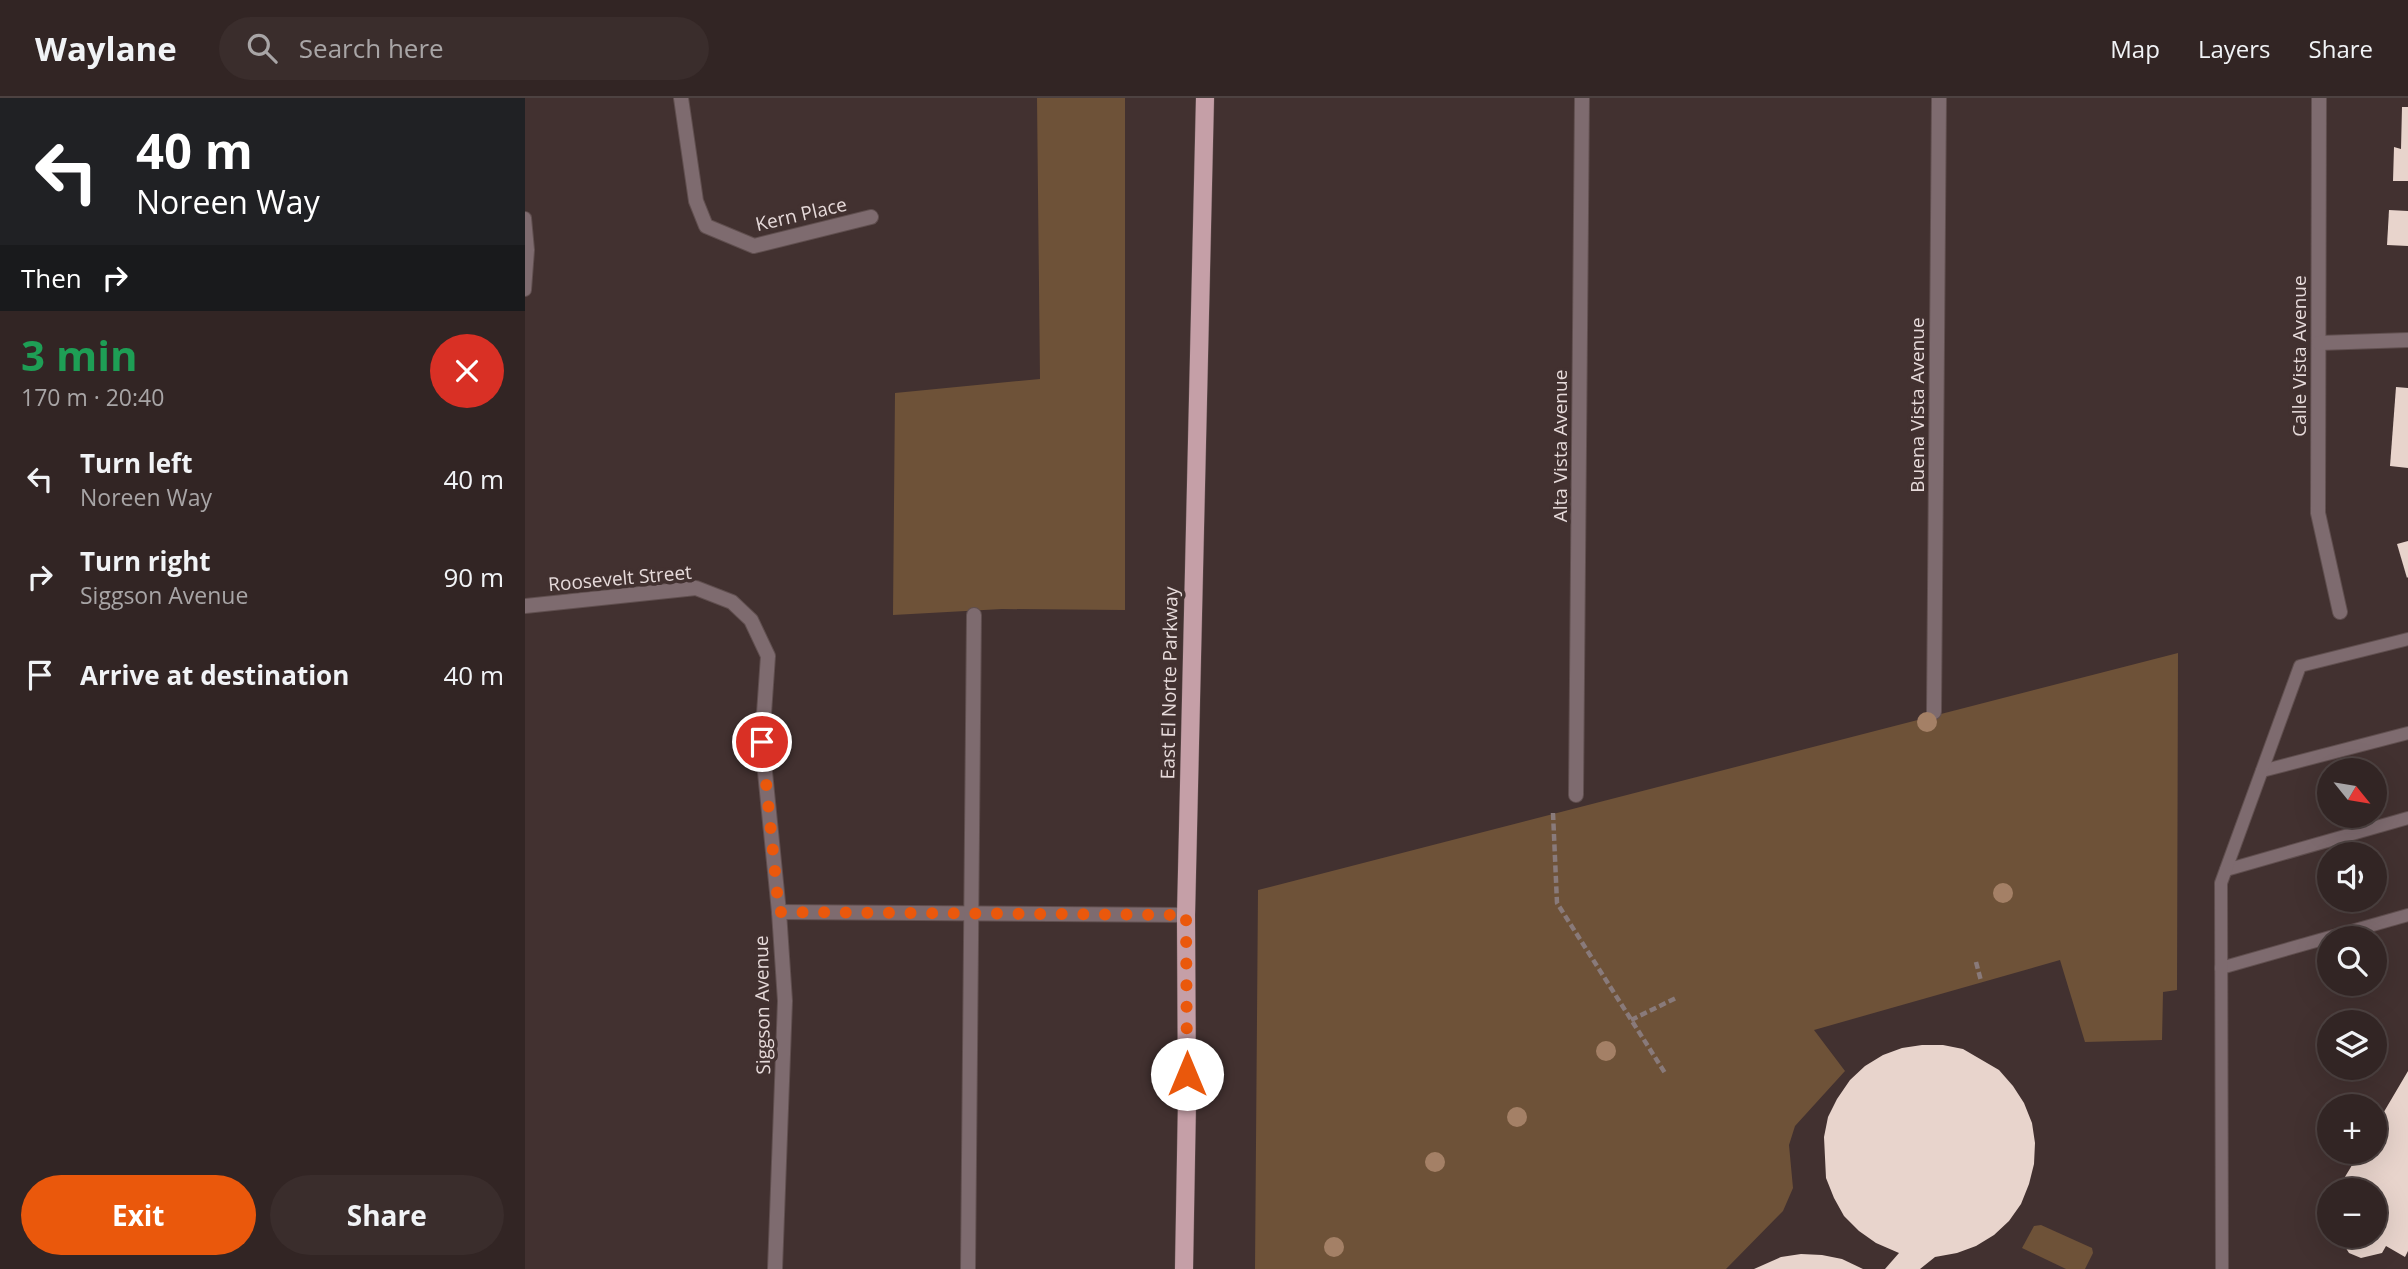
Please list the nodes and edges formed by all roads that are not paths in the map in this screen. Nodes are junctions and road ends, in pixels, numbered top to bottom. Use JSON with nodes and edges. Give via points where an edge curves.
{"nodes":[{"id":1,"x":681,"y":98,"type":"edge"},
{"id":2,"x":1205,"y":98,"type":"edge"},
{"id":3,"x":1582,"y":98,"type":"edge"},
{"id":4,"x":1939,"y":98,"type":"edge"},
{"id":5,"x":2319,"y":98,"type":"edge"},
{"id":6,"x":871,"y":217,"type":"dead end"},
{"id":7,"x":525,"y":218,"type":"edge"},
{"id":8,"x":525,"y":290,"type":"edge"},
{"id":9,"x":2408,"y":340,"type":"edge"},
{"id":10,"x":2319,"y":343,"type":"junction"},
{"id":11,"x":525,"y":606,"type":"edge"},
{"id":12,"x":2340,"y":612,"type":"dead end"},
{"id":13,"x":974,"y":615,"type":"dead end"},
{"id":14,"x":751,"y":620,"type":"joint"},
{"id":15,"x":2408,"y":639,"type":"edge"},
{"id":16,"x":1934,"y":712,"type":"dead end"},
{"id":17,"x":2408,"y":733,"type":"edge"},
{"id":18,"x":2262,"y":771,"type":"junction"},
{"id":19,"x":1576,"y":795,"type":"dead end"},
{"id":20,"x":2408,"y":818,"type":"edge"},
{"id":21,"x":2226,"y":870,"type":"junction"},
{"id":22,"x":779,"y":912,"type":"junction"},
{"id":23,"x":971,"y":913,"type":"junction"},
{"id":24,"x":1186,"y":915,"type":"junction"},
{"id":25,"x":2408,"y":915,"type":"edge"},
{"id":26,"x":2221,"y":968,"type":"junction"},
{"id":27,"x":775,"y":1269,"type":"edge"},
{"id":28,"x":968,"y":1269,"type":"edge"},
{"id":29,"x":1184,"y":1269,"type":"edge"},
{"id":30,"x":2222,"y":1269,"type":"edge"}],
"edges":[{"from":1,"to":6,"type":"street","name":"Kern Place","via":[[696,201],[706,226],[754,246]]},
{"from":2,"to":24,"type":"main road","name":"East El Norte Parkway"},
{"from":3,"to":19,"type":"street","name":"Alta Vista Avenue"},
{"from":4,"to":16,"type":"street","name":"Buena Vista Avenue"},
{"from":5,"to":10,"type":"street","name":"Calle Vista Avenue"},
{"from":7,"to":8,"type":"lane"},
{"from":9,"to":10,"type":"street"},
{"from":10,"to":12,"type":"street","name":"Calle Vista Avenue","via":[[2318,513]]},
{"from":11,"to":14,"type":"street","name":"Roosevelt Street","via":[[696,588],[732,602]]},
{"from":13,"to":23,"type":"street"},
{"from":14,"to":22,"type":"street","name":"Siggson Avenue","via":[[768,656],[762,742]]},
{"from":15,"to":18,"type":"lane","via":[[2300,666]]},
{"from":17,"to":18,"type":"lane"},
{"from":18,"to":21,"type":"lane"},
{"from":20,"to":21,"type":"lane"},
{"from":21,"to":26,"type":"lane","via":[[2221,883]]},
{"from":22,"to":23,"type":"street"},
{"from":22,"to":27,"type":"street","name":"Siggson Avenue","via":[[785,1001]]},
{"from":23,"to":24,"type":"street"},
{"from":23,"to":28,"type":"street"},
{"from":24,"to":29,"type":"main road","name":"East El Norte Parkway"},
{"from":25,"to":26,"type":"lane"},
{"from":26,"to":30,"type":"lane"}]}
